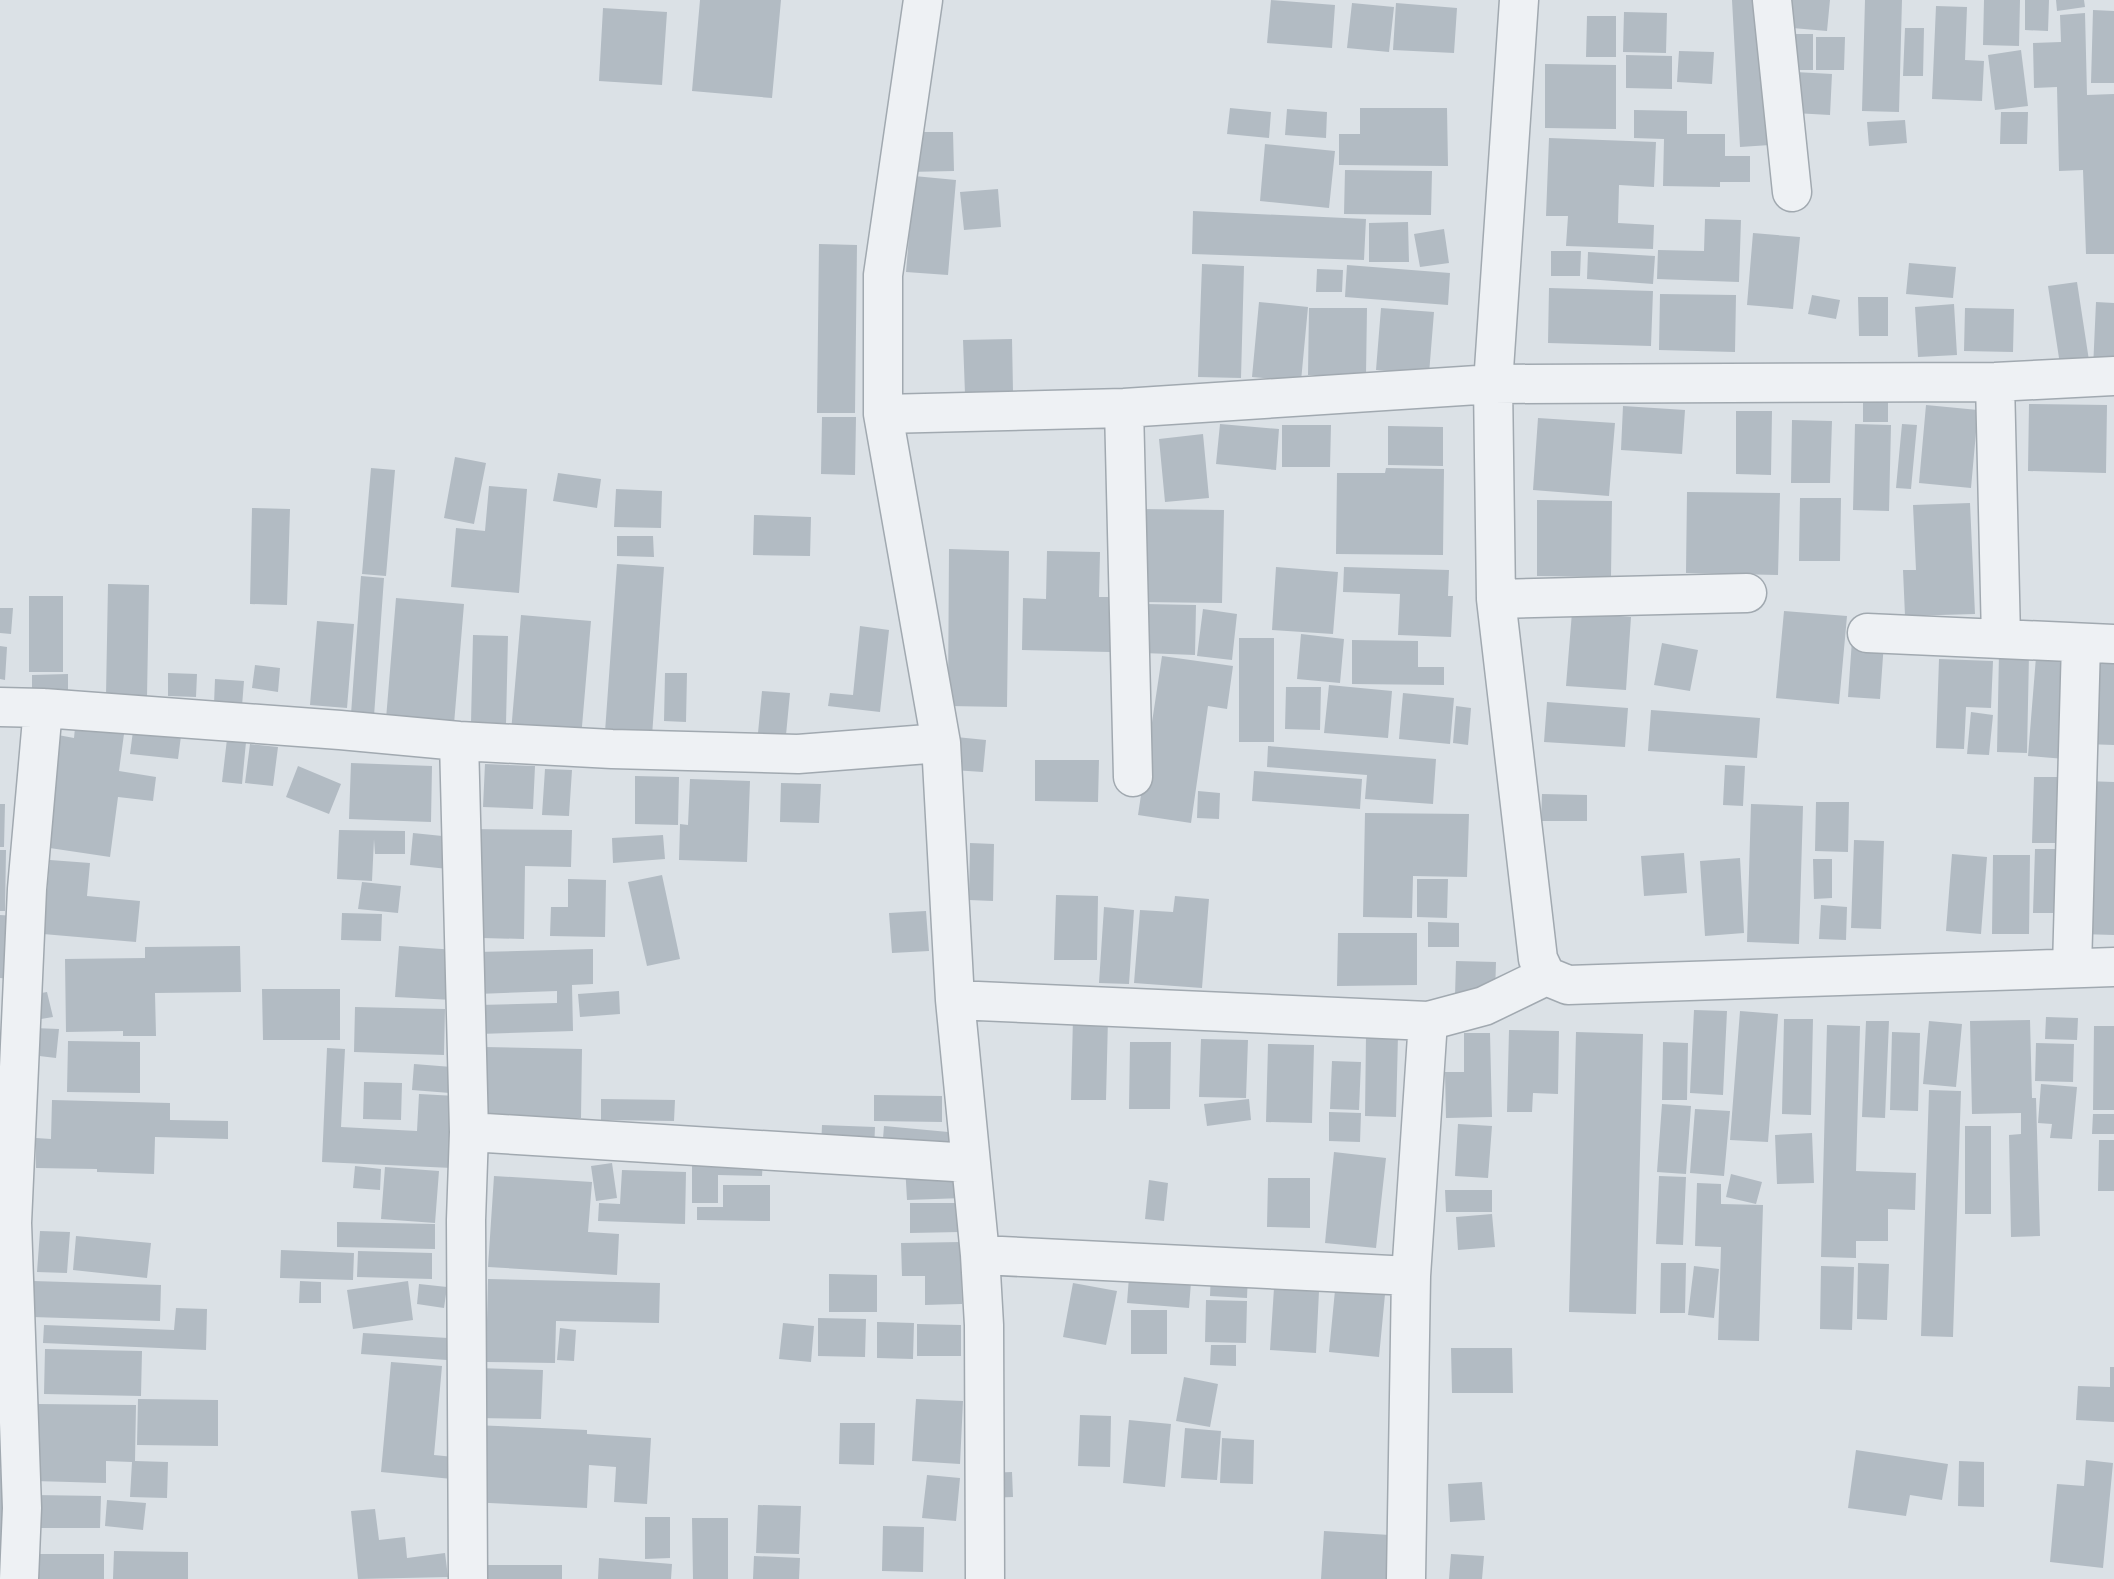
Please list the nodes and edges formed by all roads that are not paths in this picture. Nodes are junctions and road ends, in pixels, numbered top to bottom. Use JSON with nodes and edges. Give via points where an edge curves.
{"nodes":[{"id":1,"x":923,"y":0,"type":"edge"},
{"id":2,"x":1772,"y":0,"type":"edge"},
{"id":3,"x":1509,"y":1,"type":"edge"},
{"id":4,"x":1792,"y":192,"type":"dead end"},
{"id":5,"x":2114,"y":376,"type":"edge"},
{"id":6,"x":1995,"y":382,"type":"junction"},
{"id":7,"x":1493,"y":384,"type":"junction"},
{"id":8,"x":1124,"y":408,"type":"junction"},
{"id":9,"x":883,"y":414,"type":"junction"},
{"id":10,"x":1747,"y":593,"type":"dead end"},
{"id":11,"x":1496,"y":599,"type":"junction"},
{"id":12,"x":1867,"y":633,"type":"dead end"},
{"id":13,"x":2001,"y":638,"type":"junction"},
{"id":14,"x":2097,"y":643,"type":"edge"},
{"id":15,"x":0,"y":707,"type":"edge"},
{"id":16,"x":43,"y":708,"type":"junction"},
{"id":17,"x":458,"y":741,"type":"junction"},
{"id":18,"x":941,"y":743,"type":"junction"},
{"id":19,"x":1133,"y":777,"type":"dead end"},
{"id":20,"x":2114,"y":967,"type":"edge"},
{"id":21,"x":2073,"y":968,"type":"junction"},
{"id":22,"x":1546,"y":976,"type":"junction"},
{"id":23,"x":955,"y":1000,"type":"junction"},
{"id":24,"x":1428,"y":1021,"type":"junction"},
{"id":25,"x":469,"y":1132,"type":"junction"},
{"id":26,"x":971,"y":1163,"type":"junction"},
{"id":27,"x":980,"y":1255,"type":"junction"},
{"id":28,"x":1411,"y":1276,"type":"junction"},
{"id":29,"x":19,"y":1579,"type":"edge"},
{"id":30,"x":468,"y":1579,"type":"edge"},
{"id":31,"x":985,"y":1579,"type":"edge"},
{"id":32,"x":1406,"y":1579,"type":"edge"}],
"edges":[{"from":1,"to":9,"type":"street","via":[[883,275]]},
{"from":2,"to":4,"type":"street"},
{"from":3,"to":7,"type":"street"},
{"from":5,"to":6,"type":"street"},
{"from":6,"to":7,"type":"street"},
{"from":6,"to":13,"type":"street"},
{"from":7,"to":8,"type":"street"},
{"from":7,"to":11,"type":"street"},
{"from":8,"to":9,"type":"street"},
{"from":8,"to":19,"type":"street"},
{"from":9,"to":18,"type":"street"},
{"from":10,"to":11,"type":"street"},
{"from":11,"to":22,"type":"street","via":[[1538,959]]},
{"from":12,"to":13,"type":"street"},
{"from":13,"to":14,"type":"street"},
{"from":14,"to":21,"type":"street"},
{"from":15,"to":16,"type":"street"},
{"from":16,"to":17,"type":"street"},
{"from":16,"to":29,"type":"street","via":[[27,889],[12,1223],[22,1508]]},
{"from":17,"to":18,"type":"street","via":[[798,754]]},
{"from":17,"to":25,"type":"street"},
{"from":18,"to":23,"type":"street"},
{"from":20,"to":21,"type":"street"},
{"from":21,"to":22,"type":"street","via":[[1568,985]]},
{"from":22,"to":24,"type":"street","via":[[1484,1006]]},
{"from":23,"to":24,"type":"street"},
{"from":23,"to":26,"type":"street"},
{"from":24,"to":28,"type":"street"},
{"from":25,"to":26,"type":"street"},
{"from":25,"to":30,"type":"street"},
{"from":26,"to":27,"type":"street"},
{"from":27,"to":28,"type":"street"},
{"from":27,"to":31,"type":"street"},
{"from":28,"to":32,"type":"street"}]}
